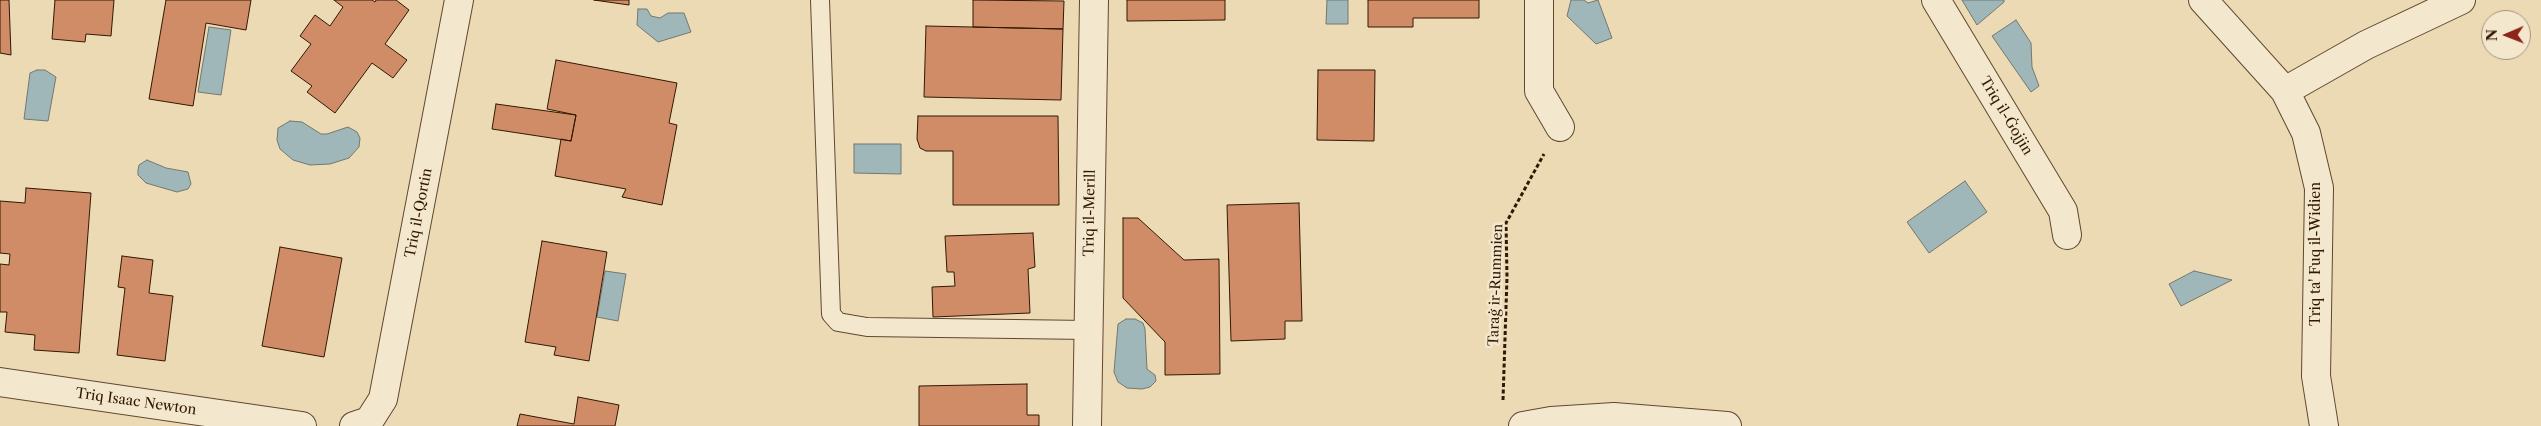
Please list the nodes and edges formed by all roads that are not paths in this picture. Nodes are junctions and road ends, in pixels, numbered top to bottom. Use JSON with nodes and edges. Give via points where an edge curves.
{"nodes":[{"id":1,"x":460,"y":0,"type":"edge"},
{"id":2,"x":820,"y":0,"type":"edge"},
{"id":3,"x":1094,"y":0,"type":"edge"},
{"id":4,"x":1539,"y":0,"type":"edge"},
{"id":5,"x":1936,"y":0,"type":"edge"},
{"id":6,"x":2203,"y":0,"type":"edge"},
{"id":7,"x":2460,"y":0,"type":"edge"},
{"id":8,"x":2285,"y":91,"type":"junction"},
{"id":9,"x":1560,"y":127,"type":"road end"},
{"id":10,"x":2067,"y":235,"type":"dead end"},
{"id":11,"x":1088,"y":330,"type":"junction"},
{"id":12,"x":0,"y":382,"type":"edge"},
{"id":13,"x":362,"y":424,"type":"edge"},
{"id":14,"x":302,"y":426,"type":"edge"},
{"id":15,"x":1087,"y":426,"type":"edge"},
{"id":16,"x":1523,"y":426,"type":"edge"},
{"id":17,"x":1727,"y":426,"type":"edge"},
{"id":18,"x":2324,"y":426,"type":"edge"}],
"edges":[{"from":1,"to":13,"type":"street","name":"Triq il-Qortin","via":[[383,399]]},
{"from":2,"to":11,"type":"lane","via":[[831,314],[838,322],[867,327]]},
{"from":3,"to":11,"type":"street","name":"Triq il-Merill"},
{"from":4,"to":9,"type":"street","via":[[1539,91]]},
{"from":5,"to":10,"type":"street","name":"Triq il-Ġojjin","via":[[2063,211]]},
{"from":6,"to":8,"type":"street","name":"Triq ta' Fuq il-Widien"},
{"from":7,"to":8,"type":"street","via":[[2366,46]]},
{"from":8,"to":18,"type":"street","name":"Triq ta' Fuq il-Widien","via":[[2306,133],[2319,188],[2316,376]]},
{"from":11,"to":15,"type":"street","name":"Triq il-Merill"},
{"from":12,"to":14,"type":"street","name":"Triq Isaac Newton"},
{"from":16,"to":17,"type":"street","via":[[1614,417]]}]}
